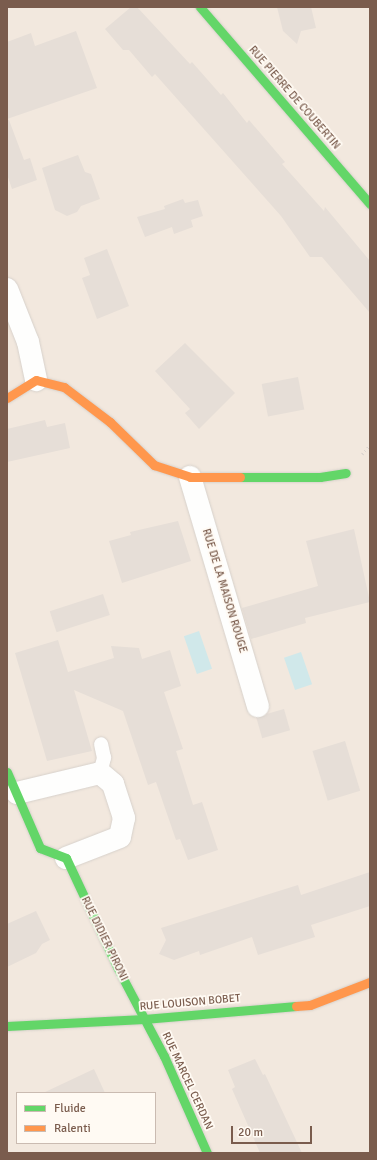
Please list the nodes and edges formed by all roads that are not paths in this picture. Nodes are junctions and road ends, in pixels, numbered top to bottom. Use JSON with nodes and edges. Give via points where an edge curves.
{"nodes":[{"id":1,"x":200,"y":7,"type":"edge"},
{"id":2,"x":370,"y":204,"type":"edge"},
{"id":3,"x":7,"y":289,"type":"edge"},
{"id":4,"x":36,"y":380,"type":"junction"},
{"id":5,"x":7,"y":398,"type":"edge"},
{"id":6,"x":346,"y":473,"type":"dead end"},
{"id":7,"x":190,"y":477,"type":"junction"},
{"id":8,"x":258,"y":706,"type":"dead end"},
{"id":9,"x":101,"y":744,"type":"dead end"},
{"id":10,"x":7,"y":772,"type":"edge"},
{"id":11,"x":100,"y":773,"type":"junction"},
{"id":12,"x":16,"y":792,"type":"junction"},
{"id":13,"x":66,"y":858,"type":"junction"},
{"id":14,"x":370,"y":982,"type":"edge"},
{"id":15,"x":144,"y":1019,"type":"junction"},
{"id":16,"x":7,"y":1026,"type":"edge"},
{"id":17,"x":208,"y":1153,"type":"edge"}],
"edges":[{"from":1,"to":2,"type":"street","name":"RUE PIERRE DE COUBERTIN"},
{"from":3,"to":4,"type":"street","via":[[28,342]]},
{"from":4,"to":5,"type":"street"},
{"from":4,"to":7,"type":"street","via":[[64,387],[110,422],[154,465]]},
{"from":6,"to":7,"type":"street","via":[[320,477]]},
{"from":7,"to":8,"type":"street","name":"RUE DE LA MAISON ROUGE"},
{"from":9,"to":11,"type":"lane","via":[[104,758]]},
{"from":10,"to":12,"type":"street"},
{"from":11,"to":12,"type":"street"},
{"from":11,"to":13,"type":"street","via":[[113,784],[124,818],[120,837]]},
{"from":12,"to":13,"type":"street","via":[[40,848]]},
{"from":13,"to":15,"type":"street","name":"RUE DIDIER PIRONI"},
{"from":14,"to":15,"type":"street","name":"RUE LOUISON BOBET","via":[[310,1005]]},
{"from":15,"to":16,"type":"street","name":"RUE LOUISON BOBET"},
{"from":15,"to":17,"type":"street","name":"RUE MARCEL CERDAN","via":[[164,1056]]}]}
